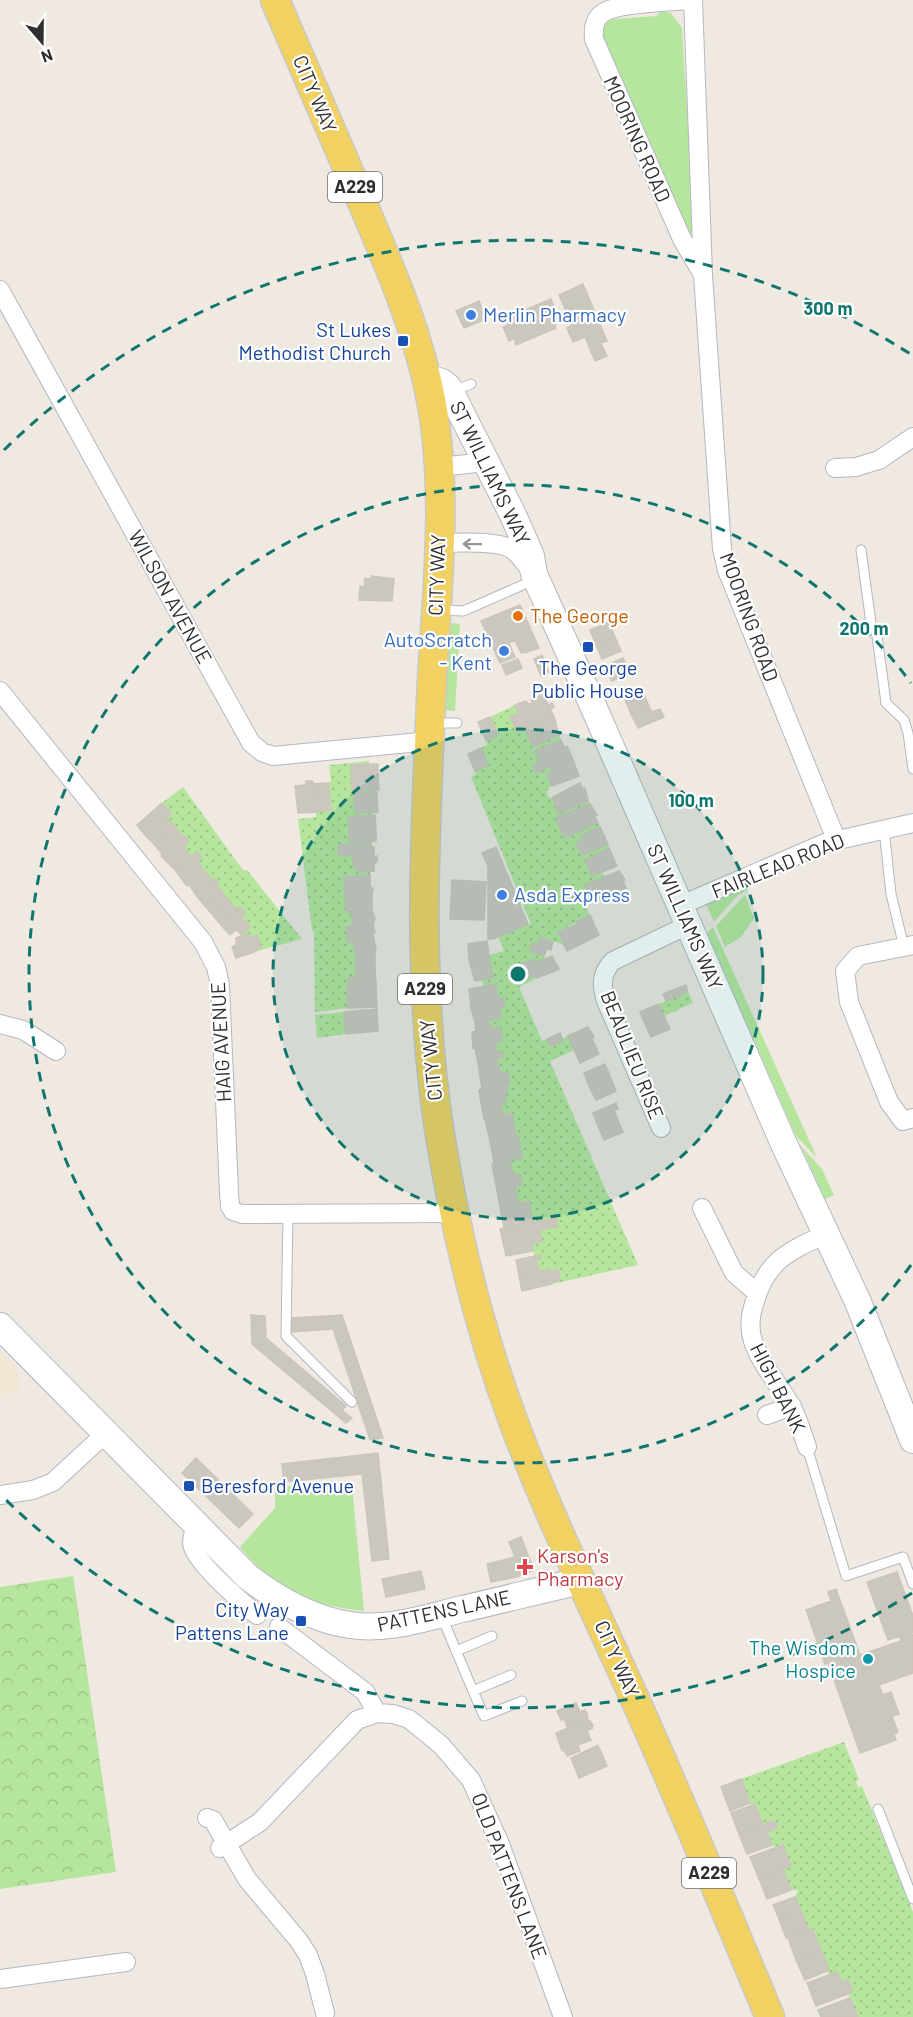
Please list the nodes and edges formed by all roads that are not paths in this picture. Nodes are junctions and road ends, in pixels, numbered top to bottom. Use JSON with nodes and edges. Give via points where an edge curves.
{"nodes":[{"id":1,"x":275,"y":0,"type":"edge"},
{"id":2,"x":687,"y":0,"type":"edge"},
{"id":3,"x":693,"y":0,"type":"edge"},
{"id":4,"x":703,"y":275,"type":"junction"},
{"id":5,"x":0,"y":290,"type":"edge"},
{"id":6,"x":426,"y":377,"type":"junction"},
{"id":7,"x":913,"y":437,"type":"edge"},
{"id":8,"x":486,"y":462,"type":"junction"},
{"id":9,"x":439,"y":467,"type":"junction"},
{"id":10,"x":836,"y":468,"type":"dead end"},
{"id":11,"x":516,"y":523,"type":"junction"},
{"id":12,"x":440,"y":543,"type":"junction"},
{"id":13,"x":499,"y":545,"type":"junction"},
{"id":14,"x":861,"y":550,"type":"dead end"},
{"id":15,"x":535,"y":577,"type":"junction"},
{"id":16,"x":436,"y":610,"type":"junction"},
{"id":17,"x":0,"y":691,"type":"edge"},
{"id":18,"x":439,"y":729,"type":"junction"},
{"id":19,"x":913,"y":769,"type":"edge"},
{"id":20,"x":913,"y":823,"type":"edge"},
{"id":21,"x":884,"y":829,"type":"junction"},
{"id":22,"x":836,"y":839,"type":"junction"},
{"id":23,"x":683,"y":915,"type":"junction"},
{"id":24,"x":909,"y":946,"type":"edge"},
{"id":25,"x":0,"y":1024,"type":"edge"},
{"id":26,"x":56,"y":1051,"type":"dead end"},
{"id":27,"x":913,"y":1118,"type":"edge"},
{"id":28,"x":661,"y":1128,"type":"dead end"},
{"id":29,"x":702,"y":1208,"type":"dead end"},
{"id":30,"x":454,"y":1213,"type":"junction"},
{"id":31,"x":288,"y":1214,"type":"junction"},
{"id":32,"x":826,"y":1234,"type":"junction"},
{"id":33,"x":757,"y":1293,"type":"junction"},
{"id":34,"x":0,"y":1326,"type":"edge"},
{"id":35,"x":352,"y":1402,"type":"dead end"},
{"id":36,"x":792,"y":1407,"type":"junction"},
{"id":37,"x":767,"y":1415,"type":"dead end"},
{"id":38,"x":105,"y":1434,"type":"junction"},
{"id":39,"x":913,"y":1440,"type":"edge"},
{"id":40,"x":807,"y":1447,"type":"joint"},
{"id":41,"x":0,"y":1495,"type":"edge"},
{"id":42,"x":196,"y":1524,"type":"junction"},
{"id":43,"x":581,"y":1581,"type":"junction"},
{"id":44,"x":913,"y":1584,"type":"edge"},
{"id":45,"x":441,"y":1614,"type":"junction"},
{"id":46,"x":257,"y":1615,"type":"dead end"},
{"id":47,"x":279,"y":1628,"type":"dead end"},
{"id":48,"x":492,"y":1636,"type":"dead end"},
{"id":49,"x":456,"y":1651,"type":"junction"},
{"id":50,"x":511,"y":1675,"type":"dead end"},
{"id":51,"x":473,"y":1691,"type":"junction"},
{"id":52,"x":522,"y":1701,"type":"dead end"},
{"id":53,"x":377,"y":1713,"type":"junction"},
{"id":54,"x":878,"y":1809,"type":"dead end"},
{"id":55,"x":207,"y":1818,"type":"dead end"},
{"id":56,"x":223,"y":1846,"type":"junction"},
{"id":57,"x":913,"y":1899,"type":"edge"},
{"id":58,"x":126,"y":1962,"type":"dead end"},
{"id":59,"x":0,"y":1979,"type":"edge"},
{"id":60,"x":326,"y":2013,"type":"edge"},
{"id":61,"x":563,"y":2017,"type":"edge"},
{"id":62,"x":770,"y":2017,"type":"edge"}],
"edges":[{"from":1,"to":6,"type":"main road","name":"CITY WAY","number":"A229","via":[[398,287]]},
{"from":2,"to":4,"type":"street","name":"MOORING ROAD","via":[[616,8],[597,19],[593,30],[594,42],[681,239]]},
{"from":3,"to":4,"type":"street","name":"MOORING ROAD"},
{"from":4,"to":22,"type":"street","name":"MOORING ROAD","via":[[722,549],[727,570]]},
{"from":5,"to":18,"type":"street","name":"WILSON AVENUE","via":[[251,743],[273,756]]},
{"from":6,"to":8,"type":"street","name":"ST WILLIAMS WAY","via":[[461,388]]},
{"from":6,"to":9,"type":"main road","name":"CITY WAY","number":"A229"},
{"from":7,"to":10,"type":"street","via":[[879,460]]},
{"from":8,"to":9,"type":"street"},
{"from":8,"to":11,"type":"street","name":"ST WILLIAMS WAY"},
{"from":9,"to":12,"type":"main road","name":"CITY WAY","number":"A229"},
{"from":11,"to":13,"type":"street"},
{"from":11,"to":15,"type":"street","name":"ST WILLIAMS WAY","via":[[531,556]]},
{"from":13,"to":12,"type":"street","one_way":true},
{"from":12,"to":16,"type":"main road","name":"CITY WAY","number":"A229"},
{"from":13,"to":15,"type":"street","via":[[513,550]]},
{"from":14,"to":19,"type":"lane","via":[[886,703],[904,720]]},
{"from":15,"to":16,"type":"lane","via":[[468,609]]},
{"from":15,"to":23,"type":"street","name":"ST WILLIAMS WAY"},
{"from":16,"to":18,"type":"main road","name":"CITY WAY","number":"A229"},
{"from":17,"to":31,"type":"street","name":"HAIG AVENUE","via":[[208,949],[220,985],[230,1206],[235,1213],[242,1214]]},
{"from":18,"to":30,"type":"main road","name":"CITY WAY","number":"A229","via":[[423,927],[425,1000]]},
{"from":20,"to":21,"type":"street","name":"FAIRLEAD ROAD"},
{"from":21,"to":22,"type":"street","name":"FAIRLEAD ROAD"},
{"from":21,"to":24,"type":"lane","via":[[891,894]]},
{"from":22,"to":23,"type":"street","name":"FAIRLEAD ROAD","via":[[795,855]]},
{"from":23,"to":28,"type":"street","name":"BEAULIEU RISE","via":[[613,961],[602,981],[609,1007]]},
{"from":23,"to":32,"type":"street","name":"ST WILLIAMS WAY"},
{"from":24,"to":27,"type":"street","via":[[858,956],[845,971],[849,1002],[889,1102],[903,1121]]},
{"from":25,"to":26,"type":"street","via":[[22,1030]]},
{"from":29,"to":33,"type":"street","via":[[734,1273]]},
{"from":30,"to":31,"type":"street","name":"HAIG AVENUE"},
{"from":30,"to":43,"type":"main road","name":"CITY WAY","number":"A229","via":[[504,1395]]},
{"from":31,"to":35,"type":"lane","via":[[286,1336]]},
{"from":32,"to":33,"type":"street","name":"HIGH BANK","via":[[778,1261],[763,1278]]},
{"from":32,"to":39,"type":"street","name":"ST WILLIAMS WAY","via":[[874,1339]]},
{"from":33,"to":36,"type":"street","name":"HIGH BANK","via":[[750,1317],[753,1339]]},
{"from":34,"to":38,"type":"street","name":"PATTENS LANE"},
{"from":36,"to":37,"type":"street"},
{"from":36,"to":40,"type":"street","name":"HIGH BANK"},
{"from":38,"to":41,"type":"street","via":[[53,1482],[33,1490]]},
{"from":38,"to":42,"type":"street","name":"PATTENS LANE"},
{"from":40,"to":44,"type":"lane","via":[[846,1576],[903,1557]]},
{"from":42,"to":45,"type":"street","name":"PATTENS LANE","via":[[257,1584],[280,1600],[320,1618],[374,1627]]},
{"from":42,"to":46,"type":"street","via":[[192,1544],[196,1555]]},
{"from":43,"to":45,"type":"street","name":"PATTENS LANE"},
{"from":43,"to":62,"type":"main road","name":"CITY WAY","number":"A229"},
{"from":45,"to":49,"type":"lane"},
{"from":47,"to":53,"type":"street","via":[[366,1692]]},
{"from":48,"to":49,"type":"lane"},
{"from":49,"to":51,"type":"lane"},
{"from":50,"to":51,"type":"lane"},
{"from":51,"to":52,"type":"lane","via":[[484,1716]]},
{"from":53,"to":56,"type":"street","via":[[357,1720],[260,1822]]},
{"from":53,"to":61,"type":"street","name":"OLD PATTENS LANE","via":[[409,1719],[441,1745],[471,1780],[500,1844]]},
{"from":54,"to":57,"type":"lane"},
{"from":55,"to":56,"type":"street","via":[[213,1820]]},
{"from":56,"to":60,"type":"street","via":[[308,1955]]},
{"from":58,"to":59,"type":"street"}]}
